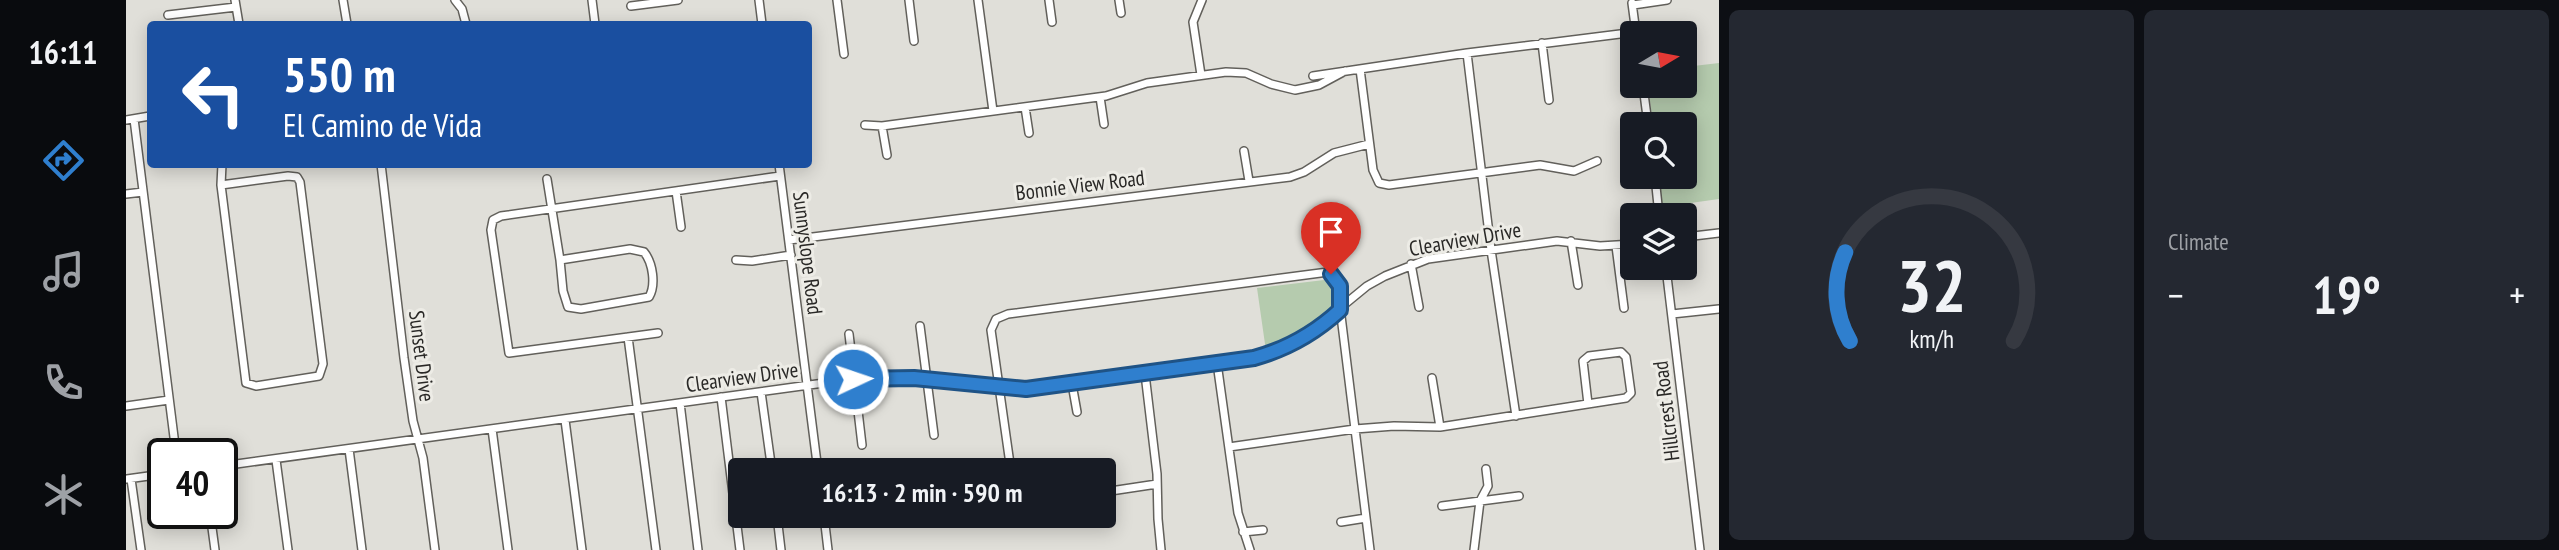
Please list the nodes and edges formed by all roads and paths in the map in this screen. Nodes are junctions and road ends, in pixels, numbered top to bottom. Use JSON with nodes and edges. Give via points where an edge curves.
{"nodes":[{"id":1,"x":343,"y":0,"type":"edge"},
{"id":2,"x":455,"y":0,"type":"edge"},
{"id":3,"x":592,"y":0,"type":"edge"},
{"id":4,"x":678,"y":0,"type":"edge"},
{"id":5,"x":759,"y":0,"type":"edge"},
{"id":6,"x":837,"y":0,"type":"edge"},
{"id":7,"x":909,"y":0,"type":"edge"},
{"id":8,"x":978,"y":0,"type":"edge"},
{"id":9,"x":1049,"y":0,"type":"edge"},
{"id":10,"x":1119,"y":0,"type":"edge"},
{"id":11,"x":1202,"y":0,"type":"edge"},
{"id":12,"x":1667,"y":0,"type":"edge"},
{"id":13,"x":1632,"y":2,"type":"edge"},
{"id":14,"x":236,"y":4,"type":"edge"},
{"id":15,"x":631,"y":6,"type":"dead end"},
{"id":16,"x":1121,"y":13,"type":"dead end"},
{"id":17,"x":168,"y":15,"type":"dead end"},
{"id":18,"x":346,"y":21,"type":"edge"},
{"id":19,"x":465,"y":21,"type":"edge"},
{"id":20,"x":595,"y":21,"type":"edge"},
{"id":21,"x":762,"y":21,"type":"edge"},
{"id":22,"x":1634,"y":21,"type":"edge"},
{"id":23,"x":1052,"y":22,"type":"dead end"},
{"id":24,"x":1620,"y":35,"type":"edge"},
{"id":25,"x":914,"y":41,"type":"dead end"},
{"id":26,"x":1542,"y":43,"type":"junction"},
{"id":27,"x":1467,"y":53,"type":"junction"},
{"id":28,"x":844,"y":54,"type":"dead end"},
{"id":29,"x":1360,"y":69,"type":"junction"},
{"id":30,"x":1345,"y":71,"type":"junction"},
{"id":31,"x":1201,"y":75,"type":"junction"},
{"id":32,"x":1313,"y":76,"type":"dead end"},
{"id":33,"x":1100,"y":97,"type":"junction"},
{"id":34,"x":1549,"y":100,"type":"dead end"},
{"id":35,"x":1025,"y":107,"type":"junction"},
{"id":36,"x":993,"y":111,"type":"junction"},
{"id":37,"x":130,"y":119,"type":"edge"},
{"id":38,"x":1104,"y":124,"type":"dead end"},
{"id":39,"x":865,"y":125,"type":"dead end"},
{"id":40,"x":882,"y":126,"type":"junction"},
{"id":41,"x":1029,"y":133,"type":"dead end"},
{"id":42,"x":1369,"y":144,"type":"junction"},
{"id":43,"x":1244,"y":151,"type":"dead end"},
{"id":44,"x":887,"y":155,"type":"dead end"},
{"id":45,"x":1597,"y":161,"type":"dead end"},
{"id":46,"x":222,"y":168,"type":"edge"},
{"id":47,"x":381,"y":168,"type":"edge"},
{"id":48,"x":779,"y":168,"type":"edge"},
{"id":49,"x":1482,"y":172,"type":"junction"},
{"id":50,"x":780,"y":176,"type":"junction"},
{"id":51,"x":547,"y":179,"type":"dead end"},
{"id":52,"x":1249,"y":181,"type":"junction"},
{"id":53,"x":220,"y":185,"type":"junction"},
{"id":54,"x":676,"y":191,"type":"junction"},
{"id":55,"x":143,"y":192,"type":"junction"},
{"id":56,"x":126,"y":194,"type":"edge"},
{"id":57,"x":552,"y":207,"type":"junction"},
{"id":58,"x":681,"y":227,"type":"dead end"},
{"id":59,"x":1719,"y":233,"type":"edge"},
{"id":60,"x":1697,"y":236,"type":"edge"},
{"id":61,"x":789,"y":240,"type":"junction"},
{"id":62,"x":1571,"y":241,"type":"junction"},
{"id":63,"x":1616,"y":246,"type":"junction"},
{"id":64,"x":1620,"y":246,"type":"edge"},
{"id":65,"x":1491,"y":250,"type":"junction"},
{"id":66,"x":791,"y":255,"type":"junction"},
{"id":67,"x":560,"y":260,"type":"junction"},
{"id":68,"x":736,"y":260,"type":"dead end"},
{"id":69,"x":1411,"y":264,"type":"junction"},
{"id":70,"x":1668,"y":280,"type":"edge"},
{"id":71,"x":1578,"y":285,"type":"dead end"},
{"id":72,"x":1419,"y":307,"type":"dead end"},
{"id":73,"x":1624,"y":309,"type":"dead end"},
{"id":74,"x":1719,"y":309,"type":"edge"},
{"id":75,"x":1340,"y":310,"type":"junction"},
{"id":76,"x":1672,"y":314,"type":"junction"},
{"id":77,"x":920,"y":326,"type":"dead end"},
{"id":78,"x":658,"y":333,"type":"dead end"},
{"id":79,"x":849,"y":334,"type":"dead end"},
{"id":80,"x":628,"y":337,"type":"junction"},
{"id":81,"x":1217,"y":363,"type":"junction"},
{"id":82,"x":1145,"y":374,"type":"junction"},
{"id":83,"x":1432,"y":378,"type":"dead end"},
{"id":84,"x":853,"y":379,"type":"junction"},
{"id":85,"x":926,"y":380,"type":"junction"},
{"id":86,"x":1072,"y":384,"type":"junction"},
{"id":87,"x":807,"y":385,"type":"junction"},
{"id":88,"x":999,"y":388,"type":"junction"},
{"id":89,"x":761,"y":392,"type":"junction"},
{"id":90,"x":721,"y":397,"type":"junction"},
{"id":91,"x":169,"y":400,"type":"junction"},
{"id":92,"x":680,"y":403,"type":"junction"},
{"id":93,"x":1585,"y":405,"type":"junction"},
{"id":94,"x":126,"y":406,"type":"edge"},
{"id":95,"x":638,"y":409,"type":"junction"},
{"id":96,"x":1077,"y":412,"type":"dead end"},
{"id":97,"x":1516,"y":415,"type":"junction"},
{"id":98,"x":565,"y":420,"type":"junction"},
{"id":99,"x":1440,"y":427,"type":"junction"},
{"id":100,"x":492,"y":429,"type":"junction"},
{"id":101,"x":1355,"y":429,"type":"junction"},
{"id":102,"x":934,"y":435,"type":"dead end"},
{"id":103,"x":174,"y":438,"type":"edge"},
{"id":104,"x":418,"y":441,"type":"junction"},
{"id":105,"x":862,"y":445,"type":"dead end"},
{"id":106,"x":1229,"y":447,"type":"junction"},
{"id":107,"x":349,"y":449,"type":"junction"},
{"id":108,"x":770,"y":458,"type":"edge"},
{"id":109,"x":816,"y":458,"type":"edge"},
{"id":110,"x":1009,"y":458,"type":"edge"},
{"id":111,"x":276,"y":460,"type":"junction"},
{"id":112,"x":238,"y":464,"type":"edge"},
{"id":113,"x":1486,"y":469,"type":"dead end"},
{"id":114,"x":147,"y":476,"type":"edge"},
{"id":115,"x":128,"y":479,"type":"edge"},
{"id":116,"x":1157,"y":484,"type":"junction"},
{"id":117,"x":1116,"y":490,"type":"edge"},
{"id":118,"x":1519,"y":496,"type":"dead end"},
{"id":119,"x":1480,"y":501,"type":"junction"},
{"id":120,"x":1442,"y":506,"type":"dead end"},
{"id":121,"x":1366,"y":518,"type":"junction"},
{"id":122,"x":1341,"y":522,"type":"dead end"},
{"id":123,"x":778,"y":528,"type":"edge"},
{"id":124,"x":825,"y":528,"type":"edge"},
{"id":125,"x":212,"y":529,"type":"edge"},
{"id":126,"x":1263,"y":530,"type":"dead end"},
{"id":127,"x":1243,"y":532,"type":"junction"},
{"id":128,"x":141,"y":550,"type":"edge"},
{"id":129,"x":215,"y":550,"type":"edge"},
{"id":130,"x":288,"y":550,"type":"edge"},
{"id":131,"x":362,"y":550,"type":"edge"},
{"id":132,"x":435,"y":550,"type":"edge"},
{"id":133,"x":508,"y":550,"type":"edge"},
{"id":134,"x":582,"y":550,"type":"edge"},
{"id":135,"x":656,"y":550,"type":"edge"},
{"id":136,"x":698,"y":550,"type":"edge"},
{"id":137,"x":740,"y":550,"type":"edge"},
{"id":138,"x":781,"y":550,"type":"edge"},
{"id":139,"x":828,"y":550,"type":"edge"},
{"id":140,"x":1161,"y":550,"type":"edge"},
{"id":141,"x":1250,"y":550,"type":"edge"},
{"id":142,"x":1370,"y":550,"type":"edge"},
{"id":143,"x":1474,"y":550,"type":"edge"},
{"id":144,"x":1700,"y":550,"type":"edge"}],
"edges":[{"from":1,"to":18,"type":"street"},
{"from":2,"to":19,"type":"street"},
{"from":3,"to":20,"type":"street"},
{"from":4,"to":15,"type":"street"},
{"from":5,"to":21,"type":"street"},
{"from":6,"to":28,"type":"street"},
{"from":7,"to":25,"type":"street"},
{"from":8,"to":36,"type":"street"},
{"from":9,"to":23,"type":"street"},
{"from":10,"to":16,"type":"street"},
{"from":11,"to":31,"type":"street","via":[[1194,22]]},
{"from":12,"to":13,"type":"street"},
{"from":13,"to":22,"type":"street"},
{"from":14,"to":17,"type":"street"},
{"from":24,"to":26,"type":"street"},
{"from":26,"to":27,"type":"street"},
{"from":26,"to":34,"type":"street"},
{"from":27,"to":29,"type":"street"},
{"from":27,"to":49,"type":"street"},
{"from":29,"to":30,"type":"street"},
{"from":29,"to":42,"type":"street"},
{"from":30,"to":31,"type":"street","via":[[1319,85],[1295,90],[1240,72]]},
{"from":30,"to":32,"type":"street"},
{"from":31,"to":33,"type":"street","via":[[1147,83]]},
{"from":33,"to":35,"type":"street"},
{"from":33,"to":38,"type":"street"},
{"from":35,"to":36,"type":"street"},
{"from":35,"to":41,"type":"street"},
{"from":36,"to":40,"type":"street"},
{"from":37,"to":55,"type":"street"},
{"from":39,"to":40,"type":"street"},
{"from":40,"to":44,"type":"street"},
{"from":42,"to":49,"type":"street","via":[[1379,183]]},
{"from":42,"to":52,"type":"street","name":"Bonnie View Road","via":[[1334,153],[1290,177]]},
{"from":43,"to":52,"type":"street"},
{"from":45,"to":49,"type":"street","via":[[1574,171],[1544,165]]},
{"from":46,"to":53,"type":"street"},
{"from":47,"to":104,"type":"street","name":"Sunset Drive"},
{"from":48,"to":50,"type":"street","name":"Sunnyslope Road"},
{"from":49,"to":65,"type":"street"},
{"from":50,"to":54,"type":"street"},
{"from":50,"to":61,"type":"street","name":"Sunnyslope Road"},
{"from":51,"to":57,"type":"street"},
{"from":52,"to":61,"type":"street","name":"Bonnie View Road"},
{"from":53,"to":53,"type":"street","via":[[293,176],[299,180],[323,364],[316,377],[248,386]]},
{"from":54,"to":57,"type":"street"},
{"from":54,"to":58,"type":"street"},
{"from":55,"to":56,"type":"street"},
{"from":55,"to":91,"type":"street"},
{"from":57,"to":67,"type":"street"},
{"from":57,"to":80,"type":"street","via":[[501,216],[492,222],[509,353]]},
{"from":59,"to":60,"type":"street"},
{"from":61,"to":66,"type":"street","name":"Sunnyslope Road"},
{"from":62,"to":63,"type":"street","name":"Clearview Drive"},
{"from":62,"to":65,"type":"street","name":"Clearview Drive"},
{"from":62,"to":71,"type":"street"},
{"from":63,"to":64,"type":"street","name":"Clearview Drive"},
{"from":63,"to":73,"type":"street"},
{"from":65,"to":69,"type":"street","name":"Clearview Drive"},
{"from":65,"to":97,"type":"street"},
{"from":66,"to":68,"type":"street"},
{"from":66,"to":87,"type":"street","name":"Sunnyslope Road"},
{"from":67,"to":67,"type":"street","via":[[565,302],[570,308],[647,298],[652,293],[650,261],[640,250]]},
{"from":69,"to":72,"type":"street"},
{"from":69,"to":75,"type":"street","name":"Clearview Drive","via":[[1367,286]]},
{"from":70,"to":76,"type":"street","name":"Hillcrest Road"},
{"from":74,"to":76,"type":"street"},
{"from":75,"to":81,"type":"street","name":"Clearview Drive","via":[[1279,350]]},
{"from":75,"to":88,"type":"street","via":[[1337,279],[1320,272],[1008,314],[996,318],[991,330]]},
{"from":75,"to":101,"type":"street"},
{"from":76,"to":144,"type":"street","name":"Hillcrest Road"},
{"from":77,"to":85,"type":"street"},
{"from":78,"to":80,"type":"street"},
{"from":79,"to":84,"type":"street"},
{"from":80,"to":95,"type":"street"},
{"from":81,"to":82,"type":"street","name":"Clearview Drive"},
{"from":81,"to":106,"type":"street"},
{"from":82,"to":86,"type":"street","name":"Clearview Drive"},
{"from":82,"to":116,"type":"street"},
{"from":83,"to":99,"type":"street"},
{"from":84,"to":85,"type":"street","name":"Clearview Drive"},
{"from":84,"to":87,"type":"street","name":"Clearview Drive"},
{"from":84,"to":105,"type":"street"},
{"from":85,"to":88,"type":"street","name":"Clearview Drive"},
{"from":85,"to":102,"type":"street"},
{"from":86,"to":88,"type":"street","name":"Clearview Drive"},
{"from":86,"to":96,"type":"street"},
{"from":87,"to":89,"type":"street","name":"Clearview Drive"},
{"from":87,"to":109,"type":"street","name":"Sunnyslope Road"},
{"from":88,"to":110,"type":"street"},
{"from":89,"to":90,"type":"street","name":"Clearview Drive"},
{"from":89,"to":108,"type":"street"},
{"from":90,"to":92,"type":"street","name":"Clearview Drive"},
{"from":90,"to":137,"type":"street"},
{"from":91,"to":94,"type":"street"},
{"from":91,"to":103,"type":"street"},
{"from":92,"to":95,"type":"street","name":"Clearview Drive"},
{"from":92,"to":136,"type":"street"},
{"from":93,"to":93,"type":"street","via":[[1626,398],[1631,393],[1626,357],[1621,352],[1583,360]]},
{"from":93,"to":97,"type":"street"},
{"from":95,"to":98,"type":"street","name":"Clearview Drive"},
{"from":95,"to":135,"type":"street"},
{"from":97,"to":99,"type":"street"},
{"from":98,"to":100,"type":"street","name":"Clearview Drive"},
{"from":98,"to":134,"type":"street"},
{"from":99,"to":101,"type":"street"},
{"from":100,"to":104,"type":"street","name":"Clearview Drive"},
{"from":100,"to":133,"type":"street"},
{"from":101,"to":106,"type":"street"},
{"from":101,"to":121,"type":"street"},
{"from":104,"to":107,"type":"street","name":"Clearview Drive"},
{"from":104,"to":132,"type":"street","name":"Sunset Drive"},
{"from":106,"to":127,"type":"street"},
{"from":107,"to":111,"type":"street","name":"Clearview Drive"},
{"from":107,"to":131,"type":"street"},
{"from":111,"to":112,"type":"street","name":"Clearview Drive"},
{"from":111,"to":130,"type":"street"},
{"from":113,"to":119,"type":"street","via":[[1488,486]]},
{"from":114,"to":115,"type":"street"},
{"from":115,"to":128,"type":"street"},
{"from":116,"to":117,"type":"street"},
{"from":116,"to":140,"type":"street"},
{"from":118,"to":119,"type":"street"},
{"from":119,"to":120,"type":"street"},
{"from":119,"to":143,"type":"street"},
{"from":121,"to":122,"type":"street"},
{"from":121,"to":142,"type":"street"},
{"from":123,"to":138,"type":"street"},
{"from":124,"to":139,"type":"street"},
{"from":125,"to":129,"type":"street"},
{"from":126,"to":127,"type":"street"},
{"from":127,"to":141,"type":"street"}]}
